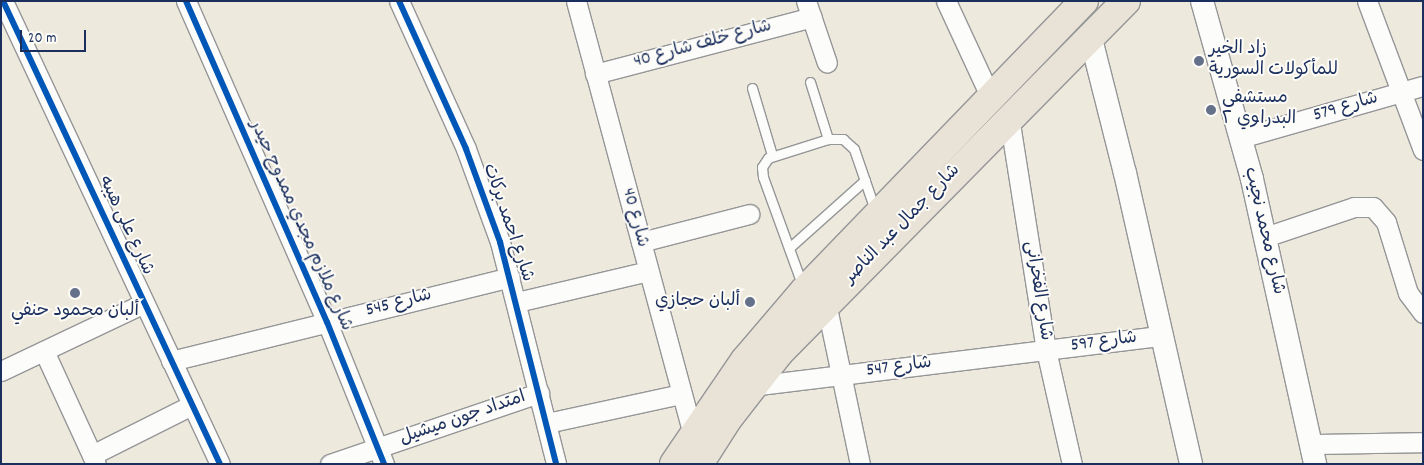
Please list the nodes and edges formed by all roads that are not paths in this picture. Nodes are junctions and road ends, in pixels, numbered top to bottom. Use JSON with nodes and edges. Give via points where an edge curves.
{"nodes":[{"id":1,"x":3,"y":1,"type":"edge"},
{"id":2,"x":186,"y":1,"type":"edge"},
{"id":3,"x":399,"y":1,"type":"edge"},
{"id":4,"x":576,"y":1,"type":"edge"},
{"id":5,"x":946,"y":1,"type":"edge"},
{"id":6,"x":1126,"y":1,"type":"edge"},
{"id":7,"x":1202,"y":1,"type":"edge"},
{"id":8,"x":1367,"y":1,"type":"edge"},
{"id":9,"x":1082,"y":2,"type":"edge"},
{"id":10,"x":809,"y":9,"type":"edge"},
{"id":11,"x":1090,"y":35,"type":"junction"},
{"id":12,"x":827,"y":63,"type":"dead end"},
{"id":13,"x":595,"y":74,"type":"junction"},
{"id":14,"x":810,"y":82,"type":"dead end"},
{"id":15,"x":1423,"y":86,"type":"edge"},
{"id":16,"x":752,"y":88,"type":"dead end"},
{"id":17,"x":1400,"y":92,"type":"junction"},
{"id":18,"x":1000,"y":108,"type":"junction"},
{"id":19,"x":1240,"y":138,"type":"junction"},
{"id":20,"x":828,"y":139,"type":"junction"},
{"id":21,"x":1423,"y":150,"type":"edge"},
{"id":22,"x":772,"y":155,"type":"junction"},
{"id":23,"x":865,"y":180,"type":"junction"},
{"id":24,"x":749,"y":214,"type":"dead end"},
{"id":25,"x":878,"y":218,"type":"junction"},
{"id":26,"x":1265,"y":237,"type":"junction"},
{"id":27,"x":640,"y":242,"type":"junction"},
{"id":28,"x":789,"y":248,"type":"junction"},
{"id":29,"x":648,"y":271,"type":"junction"},
{"id":30,"x":510,"y":277,"type":"junction"},
{"id":31,"x":815,"y":297,"type":"junction"},
{"id":32,"x":518,"y":302,"type":"junction"},
{"id":33,"x":144,"y":303,"type":"junction"},
{"id":34,"x":1423,"y":313,"type":"edge"},
{"id":35,"x":326,"y":322,"type":"junction"},
{"id":36,"x":1162,"y":336,"type":"junction"},
{"id":37,"x":1046,"y":350,"type":"junction"},
{"id":38,"x":44,"y":351,"type":"junction"},
{"id":39,"x":171,"y":361,"type":"junction"},
{"id":40,"x":1,"y":371,"type":"edge"},
{"id":41,"x":841,"y":375,"type":"junction"},
{"id":42,"x":752,"y":386,"type":"junction"},
{"id":43,"x":539,"y":393,"type":"junction"},
{"id":44,"x":681,"y":394,"type":"junction"},
{"id":45,"x":192,"y":405,"type":"junction"},
{"id":46,"x":547,"y":423,"type":"junction"},
{"id":47,"x":693,"y":435,"type":"junction"},
{"id":48,"x":1423,"y":442,"type":"edge"},
{"id":49,"x":1313,"y":454,"type":"edge"},
{"id":50,"x":381,"y":456,"type":"edge"},
{"id":51,"x":94,"y":460,"type":"edge"},
{"id":52,"x":220,"y":464,"type":"edge"},
{"id":53,"x":330,"y":464,"type":"edge"},
{"id":54,"x":556,"y":464,"type":"edge"},
{"id":55,"x":674,"y":464,"type":"edge"},
{"id":56,"x":699,"y":464,"type":"edge"},
{"id":57,"x":860,"y":464,"type":"edge"},
{"id":58,"x":1072,"y":464,"type":"edge"},
{"id":59,"x":1191,"y":464,"type":"edge"}],
"edges":[{"from":1,"to":33,"type":"street","name":"شارع على هيبه"},
{"from":2,"to":35,"type":"street","name":"شارع ملازم مجدي ممدوح حيدر"},
{"from":3,"to":30,"type":"street","name":"شارع احمد بركات","via":[[466,149]]},
{"from":4,"to":13,"type":"street","name":"شارع 40"},
{"from":5,"to":18,"type":"street","name":"شارع الفخرانى"},
{"from":6,"to":11,"type":"main road","name":"شارع جمال عبد الناصر"},
{"from":7,"to":19,"type":"street","name":"شارع محمد نجيب"},
{"from":8,"to":17,"type":"street"},
{"from":9,"to":18,"type":"main road","name":"شارع جمال عبد الناصر"},
{"from":10,"to":12,"type":"street"},
{"from":10,"to":13,"type":"street","name":"شارع خلف شارع 40"},
{"from":11,"to":18,"type":"main road","name":"شارع جمال عبد الناصر"},
{"from":11,"to":36,"type":"street"},
{"from":13,"to":27,"type":"street","name":"شارع 40"},
{"from":14,"to":20,"type":"lane"},
{"from":15,"to":17,"type":"street","name":"شارع 579"},
{"from":16,"to":22,"type":"lane"},
{"from":17,"to":19,"type":"street","name":"شارع 579"},
{"from":17,"to":21,"type":"street"},
{"from":18,"to":25,"type":"main road","name":"شارع جمال عبد الناصر"},
{"from":18,"to":31,"type":"main road","name":"شارع جمال عبد الناصر"},
{"from":18,"to":37,"type":"street","name":"شارع الفخرانى"},
{"from":19,"to":26,"type":"street","name":"شارع محمد نجيب"},
{"from":20,"to":22,"type":"lane"},
{"from":20,"to":23,"type":"lane","via":[[843,139],[849,143]]},
{"from":22,"to":28,"type":"lane","via":[[762,167],[763,177]]},
{"from":23,"to":25,"type":"lane"},
{"from":23,"to":28,"type":"lane"},
{"from":24,"to":27,"type":"street"},
{"from":25,"to":31,"type":"main road","name":"شارع جمال عبد الناصر"},
{"from":26,"to":34,"type":"street","via":[[1354,207],[1373,207],[1386,222],[1408,294]]},
{"from":26,"to":49,"type":"street","name":"شارع محمد نجيب"},
{"from":27,"to":29,"type":"street","name":"شارع 40"},
{"from":28,"to":31,"type":"lane"},
{"from":29,"to":32,"type":"street"},
{"from":29,"to":44,"type":"street","name":"شارع 40"},
{"from":30,"to":32,"type":"street","name":"شارع احمد بركات"},
{"from":30,"to":35,"type":"street","name":"شارع 545"},
{"from":31,"to":41,"type":"street"},
{"from":31,"to":42,"type":"main road","name":"شارع جمال عبد الناصر"},
{"from":31,"to":47,"type":"main road","name":"شارع جمال عبد الناصر","via":[[745,360]]},
{"from":32,"to":43,"type":"street","name":"شارع احمد بركات"},
{"from":33,"to":38,"type":"street"},
{"from":33,"to":39,"type":"street","name":"شارع على هيبه"},
{"from":35,"to":39,"type":"street","name":"شارع 545"},
{"from":35,"to":50,"type":"street","name":"شارع ملازم مجدي ممدوح حيدر"},
{"from":36,"to":37,"type":"street","name":"شارع 597"},
{"from":36,"to":59,"type":"street"},
{"from":37,"to":41,"type":"street","name":"شارع 547"},
{"from":37,"to":58,"type":"street","name":"شارع الفخرانى"},
{"from":38,"to":40,"type":"street"},
{"from":38,"to":51,"type":"street"},
{"from":39,"to":45,"type":"street","name":"شارع على هيبه"},
{"from":41,"to":42,"type":"street","name":"شارع 547"},
{"from":41,"to":57,"type":"street"},
{"from":42,"to":56,"type":"main road","name":"شارع جمال عبد الناصر"},
{"from":43,"to":46,"type":"street","name":"شارع احمد بركات"},
{"from":43,"to":50,"type":"street","name":"امتداد جون ميشيل"},
{"from":44,"to":46,"type":"street"},
{"from":44,"to":47,"type":"street","name":"شارع 40"},
{"from":45,"to":51,"type":"street"},
{"from":45,"to":52,"type":"street","name":"شارع على هيبه"},
{"from":46,"to":54,"type":"street","name":"شارع احمد بركات"},
{"from":47,"to":55,"type":"main road","name":"شارع جمال عبد الناصر"},
{"from":48,"to":49,"type":"street"},
{"from":50,"to":53,"type":"street","name":"امتداد جون ميشيل"}]}
